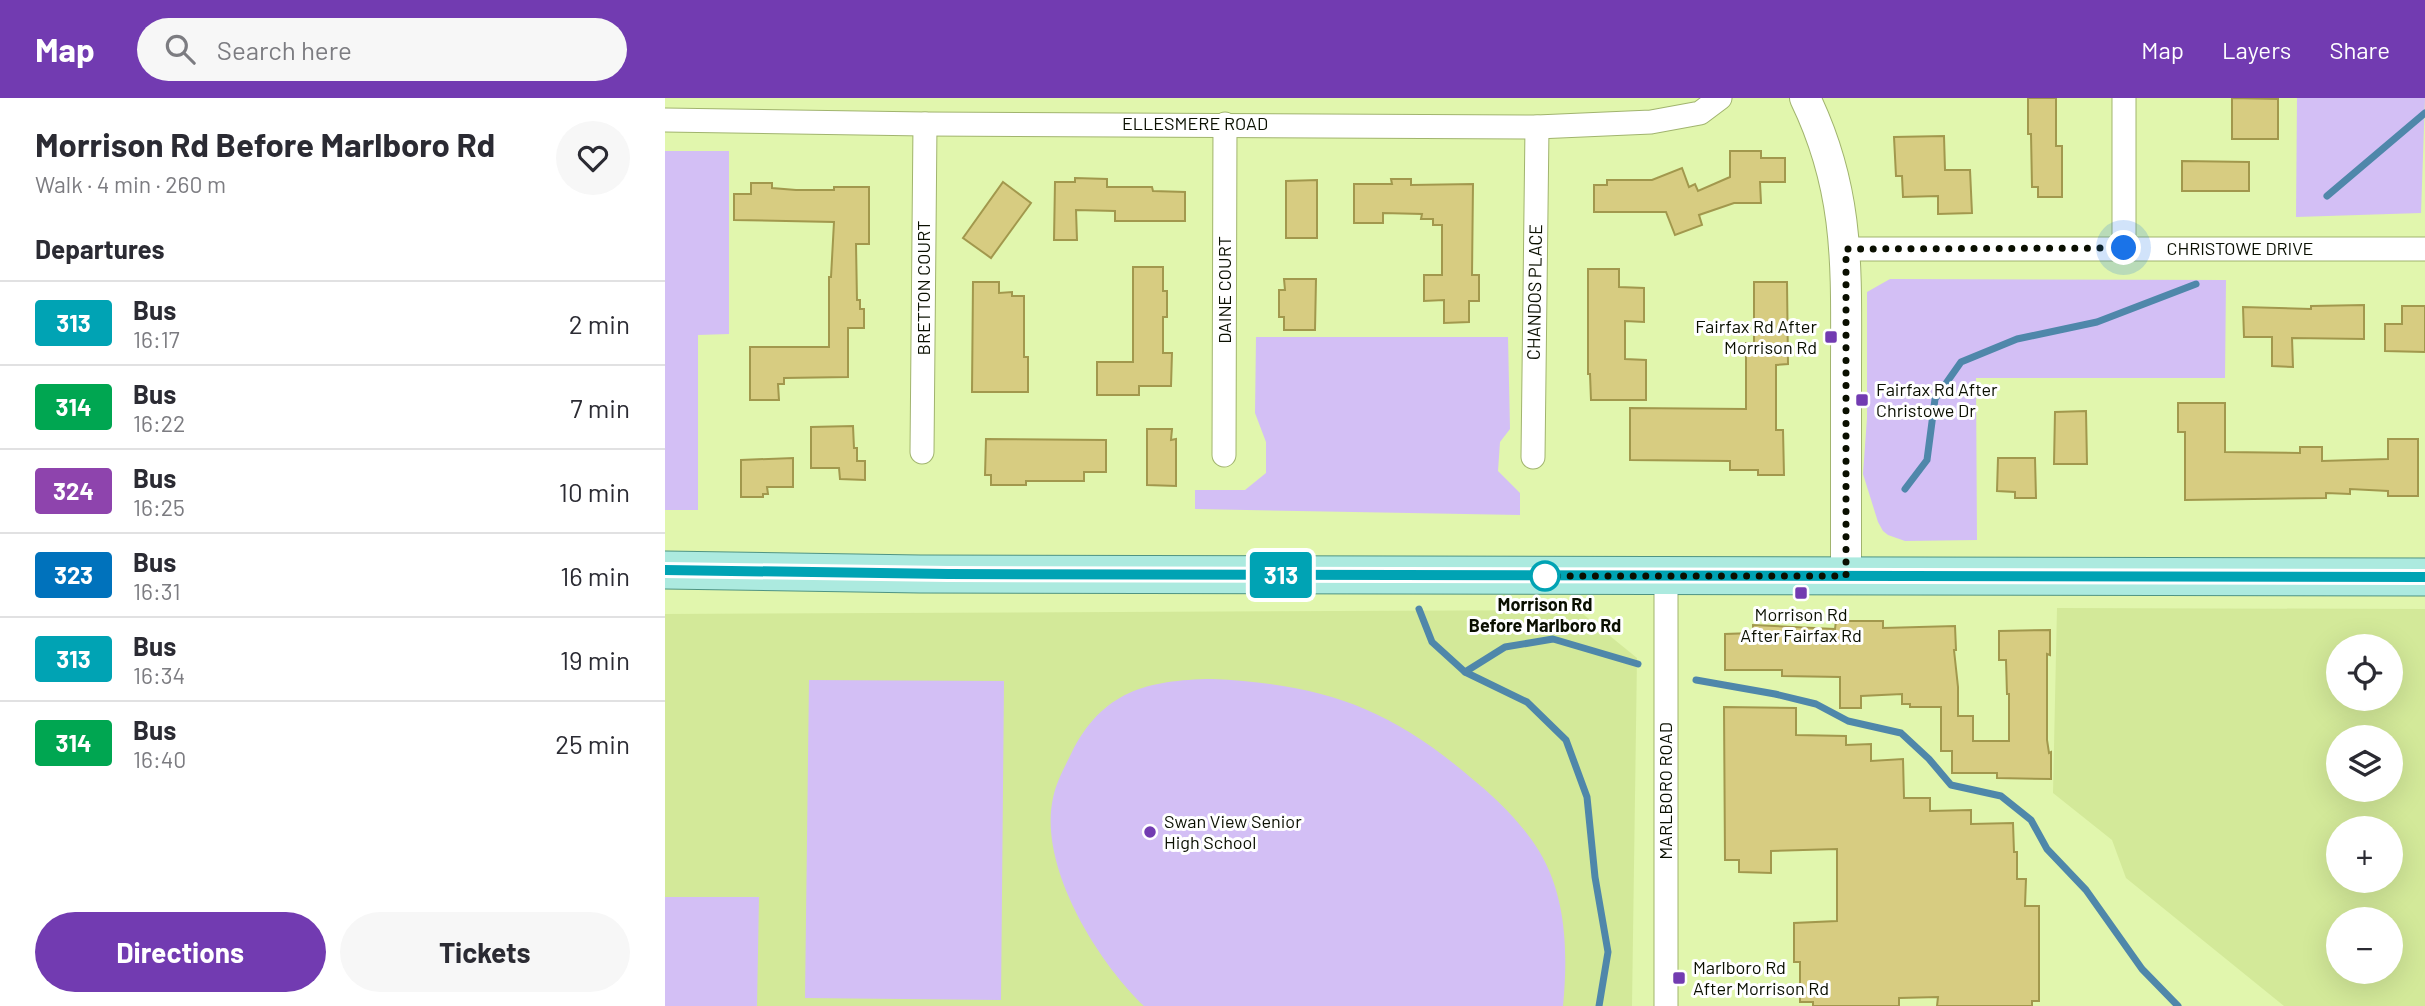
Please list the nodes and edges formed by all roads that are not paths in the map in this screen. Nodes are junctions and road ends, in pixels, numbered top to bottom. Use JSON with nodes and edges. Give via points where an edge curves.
{"nodes":[{"id":1,"x":1720,"y":98,"type":"edge"},
{"id":2,"x":1805,"y":98,"type":"edge"},
{"id":3,"x":2124,"y":98,"type":"edge"},
{"id":4,"x":665,"y":120,"type":"edge"},
{"id":5,"x":925,"y":124,"type":"junction"},
{"id":6,"x":1225,"y":124,"type":"junction"},
{"id":7,"x":1537,"y":127,"type":"junction"},
{"id":8,"x":2124,"y":248,"type":"junction"},
{"id":9,"x":1846,"y":249,"type":"junction"},
{"id":10,"x":2425,"y":250,"type":"edge"},
{"id":11,"x":922,"y":452,"type":"dead end"},
{"id":12,"x":1224,"y":456,"type":"dead end"},
{"id":13,"x":1533,"y":457,"type":"dead end"},
{"id":14,"x":665,"y":570,"type":"edge"},
{"id":15,"x":1666,"y":576,"type":"junction"},
{"id":16,"x":1846,"y":576,"type":"junction"},
{"id":17,"x":2425,"y":577,"type":"edge"},
{"id":18,"x":1666,"y":1006,"type":"edge"}],
"edges":[{"from":1,"to":7,"type":"street","name":"ELLESMERE ROAD","via":[[1700,113],[1651,122]]},
{"from":2,"to":9,"type":"street","via":[[1833,171]]},
{"from":3,"to":8,"type":"street"},
{"from":4,"to":5,"type":"street","name":"ELLESMERE ROAD"},
{"from":5,"to":6,"type":"street","name":"ELLESMERE ROAD"},
{"from":5,"to":11,"type":"street","name":"BRETTON COURT"},
{"from":6,"to":7,"type":"street","name":"ELLESMERE ROAD"},
{"from":6,"to":12,"type":"street","name":"DAINE COURT"},
{"from":7,"to":13,"type":"street","name":"CHANDOS PLACE"},
{"from":8,"to":9,"type":"street","name":"CHRISTOWE DRIVE"},
{"from":8,"to":10,"type":"street","name":"CHRISTOWE DRIVE"},
{"from":9,"to":16,"type":"street"},
{"from":14,"to":15,"type":"main road"},
{"from":15,"to":16,"type":"main road"},
{"from":15,"to":18,"type":"street","name":"MARLBORO ROAD"},
{"from":16,"to":17,"type":"main road"}]}
